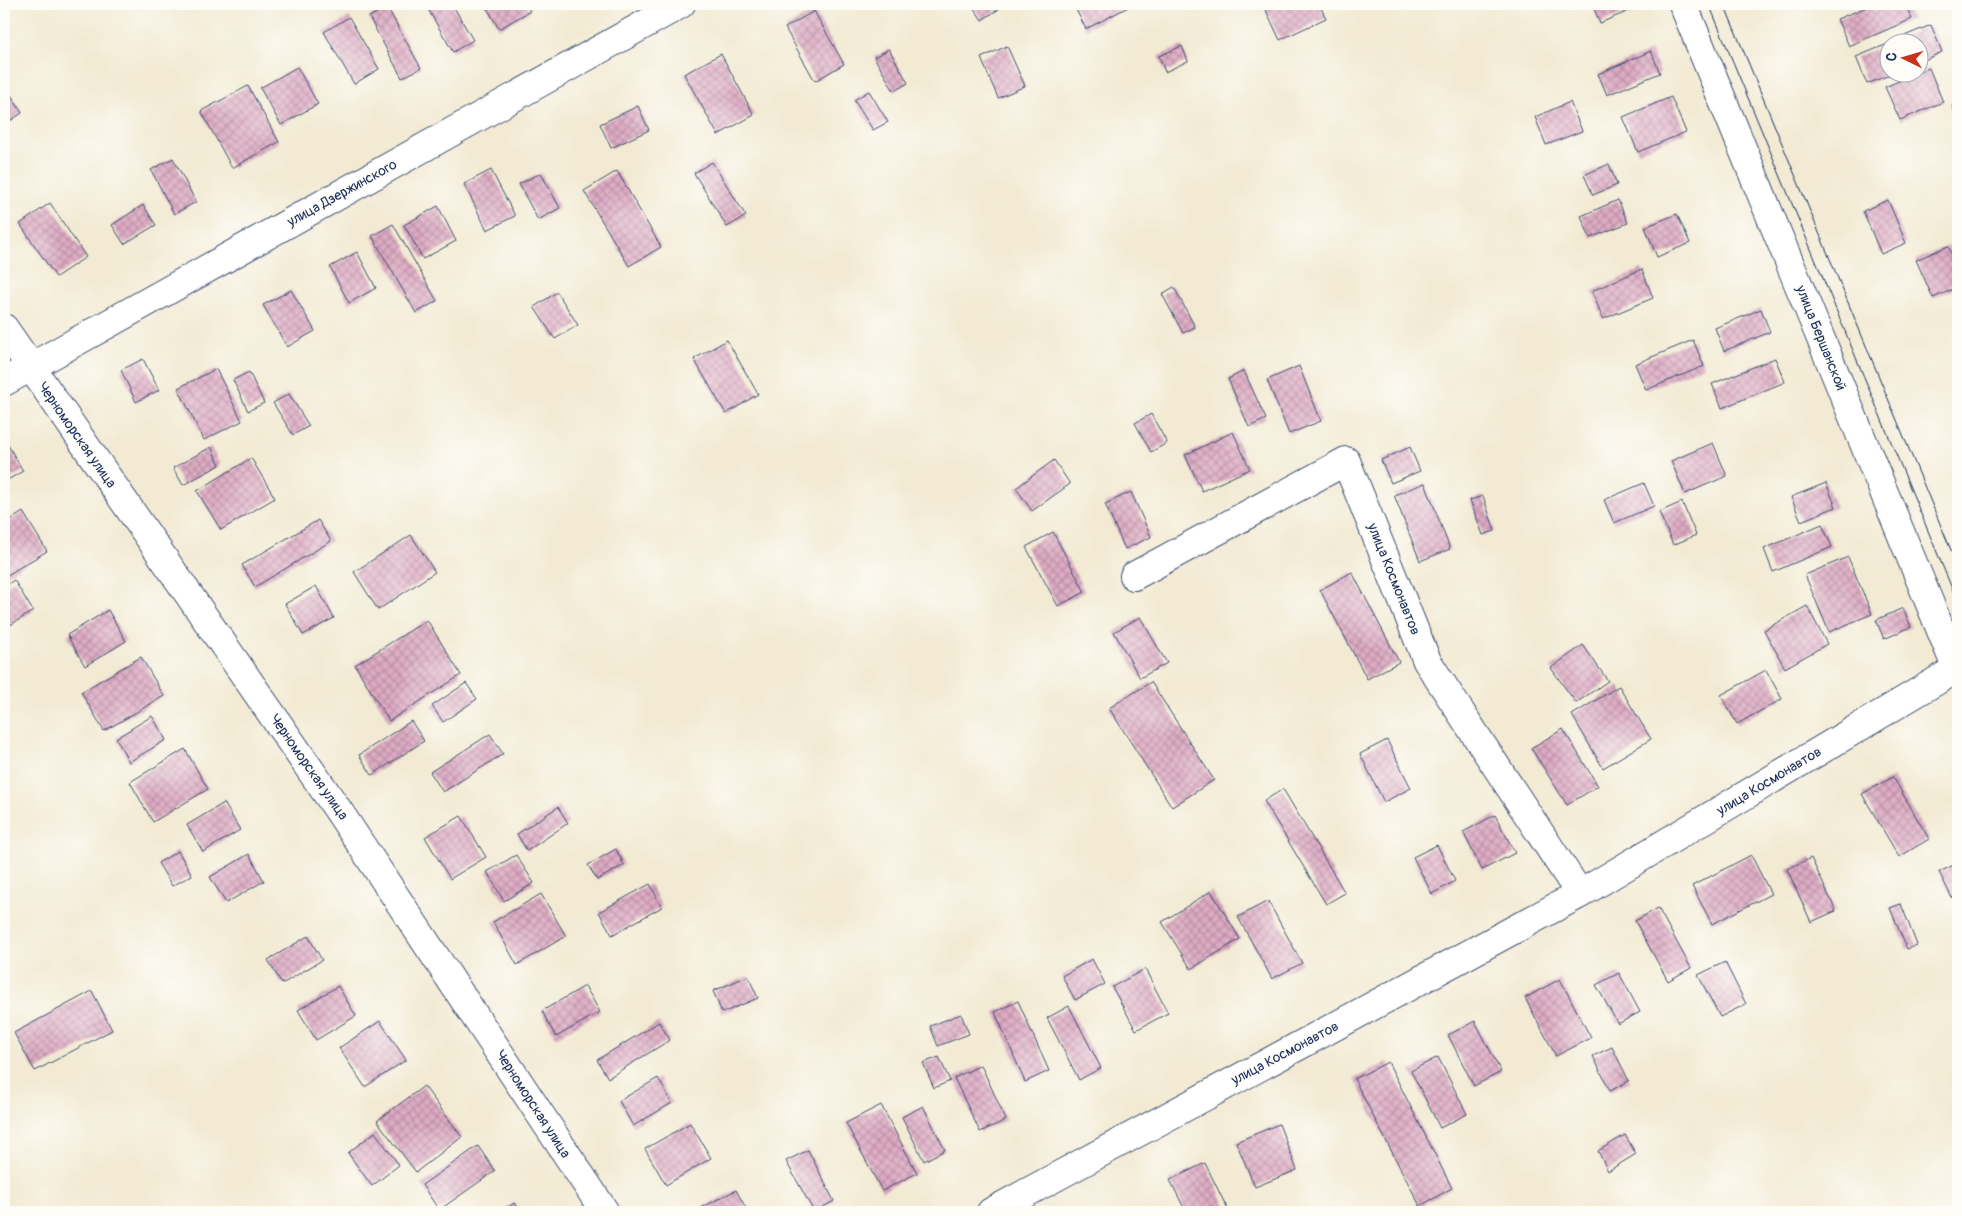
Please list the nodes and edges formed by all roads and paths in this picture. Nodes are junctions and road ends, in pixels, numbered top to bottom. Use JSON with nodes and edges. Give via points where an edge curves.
{"nodes":[{"id":1,"x":681,"y":4,"type":"edge"},
{"id":2,"x":1683,"y":4,"type":"edge"},
{"id":3,"x":4,"y":328,"type":"edge"},
{"id":4,"x":30,"y":367,"type":"junction"},
{"id":5,"x":4,"y":382,"type":"edge"},
{"id":6,"x":1134,"y":576,"type":"dead end"},
{"id":7,"x":1958,"y":670,"type":"edge"},
{"id":8,"x":1580,"y":894,"type":"junction"},
{"id":9,"x":605,"y":1212,"type":"edge"},
{"id":10,"x":991,"y":1212,"type":"edge"}],
"edges":[{"from":1,"to":4,"type":"street","name":"улица Дзержинского"},
{"from":2,"to":7,"type":"street","name":"улица Бершанской"},
{"from":3,"to":4,"type":"street","name":"Черноморская улица"},
{"from":4,"to":5,"type":"street","name":"улица Дзержинского"},
{"from":4,"to":9,"type":"street","name":"Черноморская улица","via":[[336,807]]},
{"from":6,"to":8,"type":"street","name":"улица Космонавтов","via":[[1346,461],[1428,661]]},
{"from":7,"to":8,"type":"street","name":"улица Космонавтов"},
{"from":8,"to":10,"type":"street","name":"улица Космонавтов"}]}
